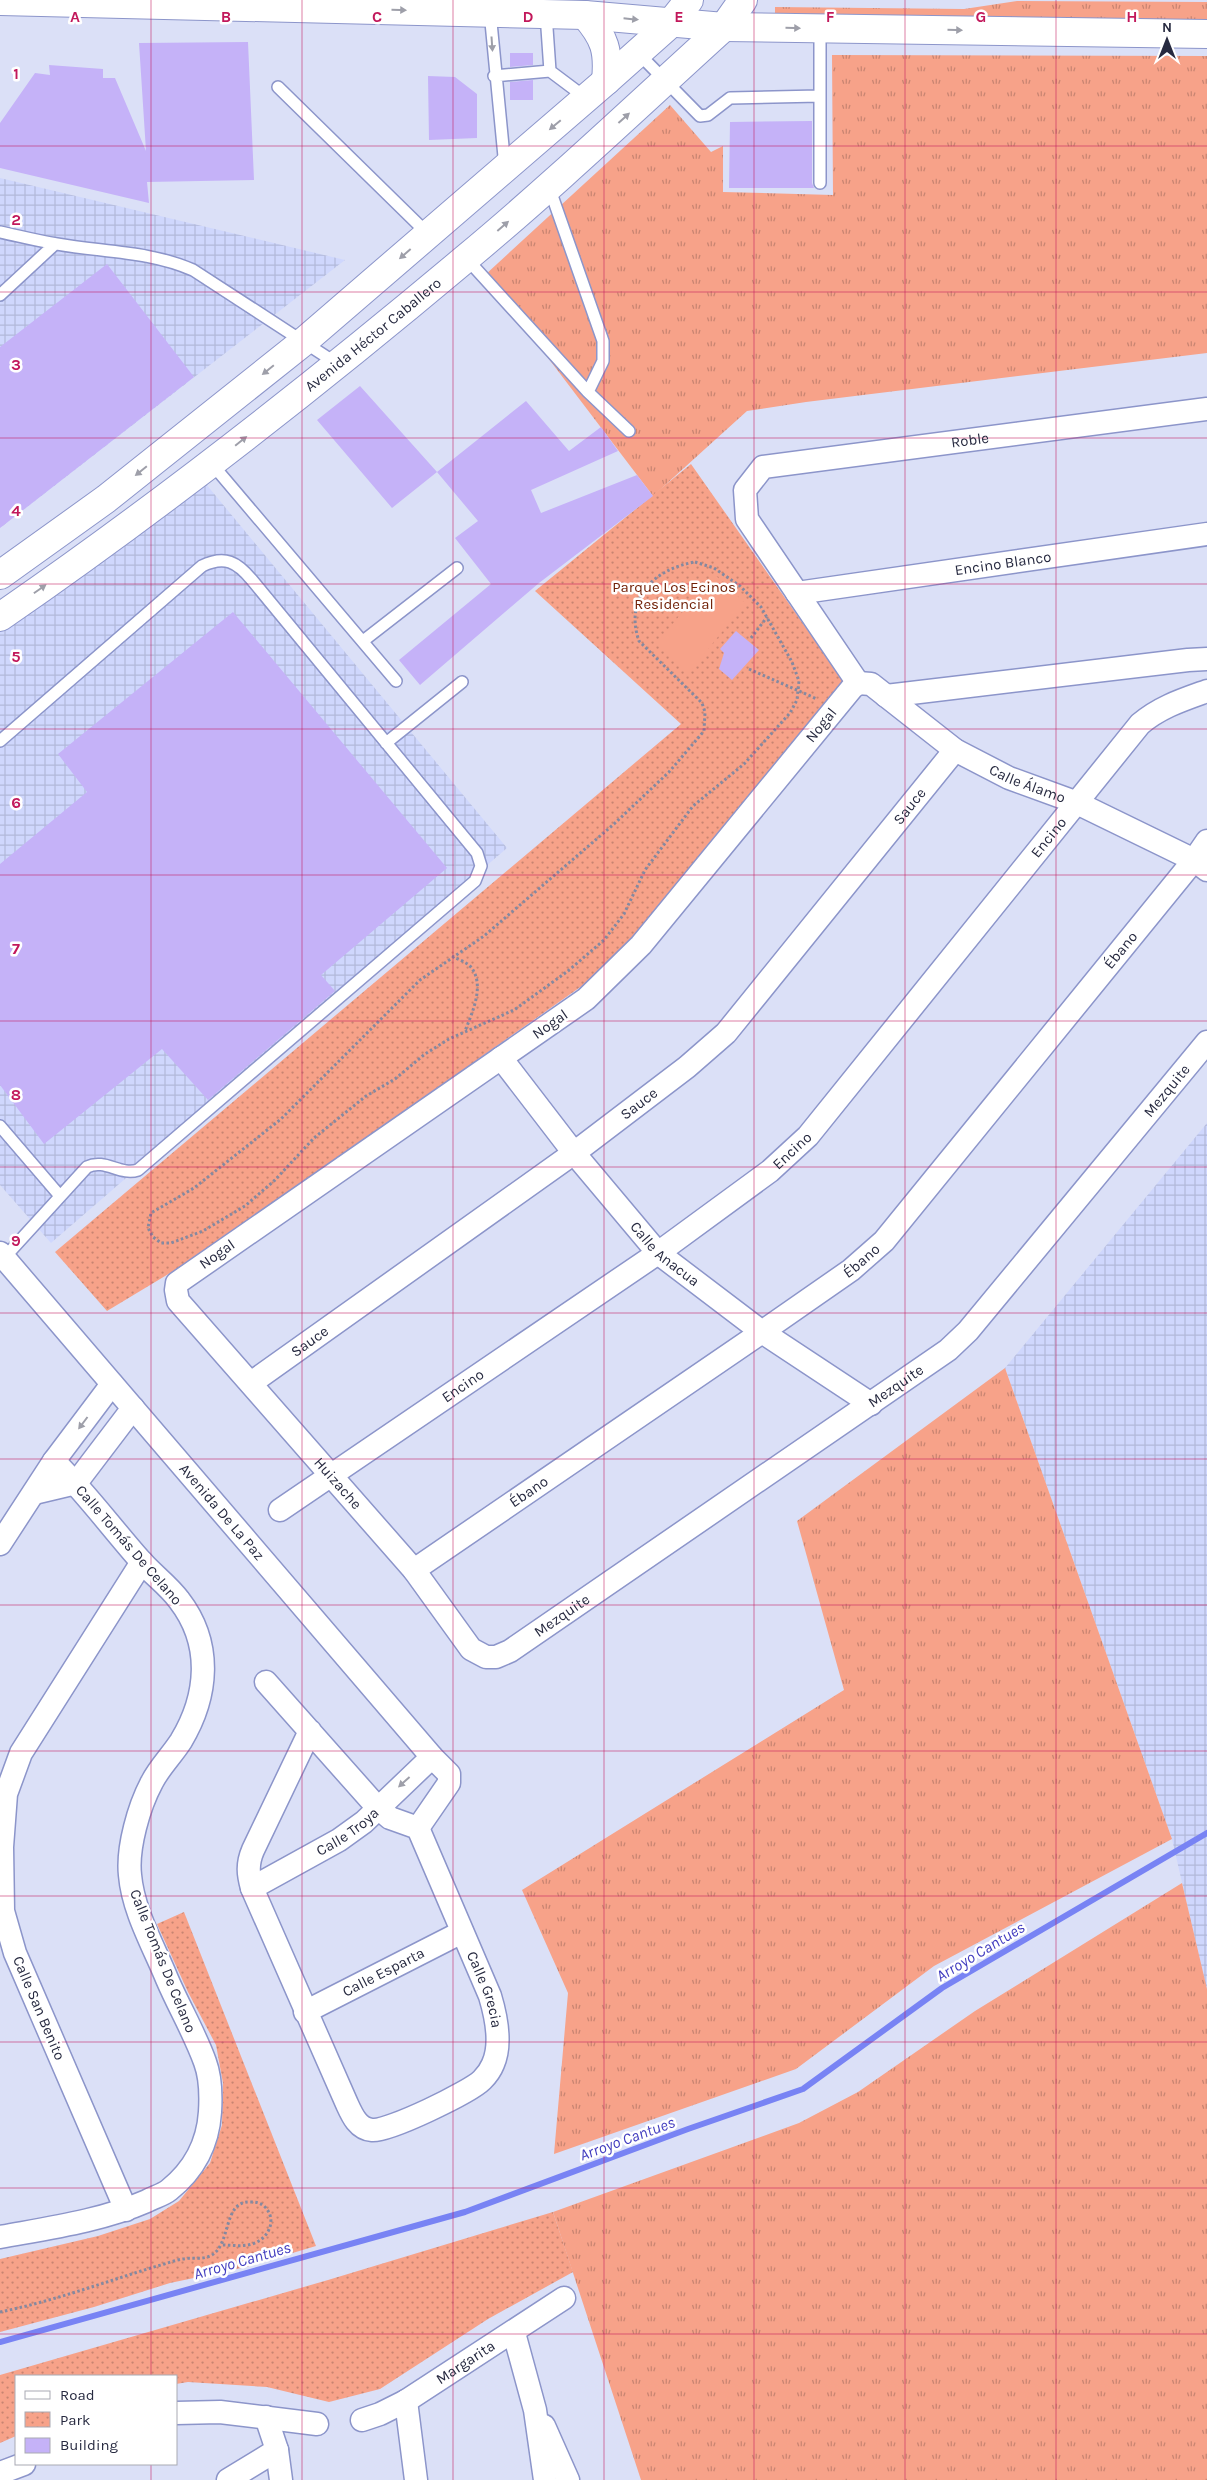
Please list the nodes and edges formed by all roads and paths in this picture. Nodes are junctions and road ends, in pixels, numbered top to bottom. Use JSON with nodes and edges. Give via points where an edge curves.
{"nodes":[{"id":1,"x":688,"y":0,"type":"edge"},
{"id":2,"x":744,"y":0,"type":"edge"},
{"id":3,"x":0,"y":1,"type":"edge"},
{"id":4,"x":489,"y":8,"type":"edge"},
{"id":5,"x":546,"y":14,"type":"junction"},
{"id":6,"x":585,"y":15,"type":"junction"},
{"id":7,"x":670,"y":24,"type":"junction"},
{"id":8,"x":724,"y":27,"type":"junction"},
{"id":9,"x":820,"y":29,"type":"junction"},
{"id":10,"x":1207,"y":34,"type":"edge"},
{"id":11,"x":638,"y":53,"type":"junction"},
{"id":12,"x":550,"y":71,"type":"junction"},
{"id":13,"x":494,"y":76,"type":"junction"},
{"id":14,"x":664,"y":81,"type":"junction"},
{"id":15,"x":278,"y":87,"type":"dead end"},
{"id":16,"x":596,"y":90,"type":"junction"},
{"id":17,"x":819,"y":96,"type":"junction"},
{"id":18,"x":505,"y":167,"type":"junction"},
{"id":19,"x":820,"y":183,"type":"dead end"},
{"id":20,"x":548,"y":186,"type":"junction"},
{"id":21,"x":0,"y":232,"type":"edge"},
{"id":22,"x":428,"y":234,"type":"junction"},
{"id":23,"x":55,"y":244,"type":"junction"},
{"id":24,"x":466,"y":258,"type":"junction"},
{"id":25,"x":0,"y":295,"type":"edge"},
{"id":26,"x":302,"y":342,"type":"junction"},
{"id":27,"x":337,"y":364,"type":"junction"},
{"id":28,"x":588,"y":392,"type":"junction"},
{"id":29,"x":1207,"y":409,"type":"edge"},
{"id":30,"x":629,"y":431,"type":"dead end"},
{"id":31,"x":212,"y":464,"type":"junction"},
{"id":32,"x":1207,"y":534,"type":"edge"},
{"id":33,"x":457,"y":568,"type":"dead end"},
{"id":34,"x":0,"y":575,"type":"edge"},
{"id":35,"x":797,"y":593,"type":"junction"},
{"id":36,"x":0,"y":617,"type":"edge"},
{"id":37,"x":767,"y":617,"type":"junction"},
{"id":38,"x":751,"y":638,"type":"dead end"},
{"id":39,"x":363,"y":641,"type":"junction"},
{"id":40,"x":1207,"y":659,"type":"edge"},
{"id":41,"x":749,"y":669,"type":"dead end"},
{"id":42,"x":396,"y":681,"type":"dead end"},
{"id":43,"x":462,"y":682,"type":"dead end"},
{"id":44,"x":858,"y":683,"type":"junction"},
{"id":45,"x":798,"y":690,"type":"junction"},
{"id":46,"x":1207,"y":691,"type":"edge"},
{"id":47,"x":886,"y":696,"type":"junction"},
{"id":48,"x":818,"y":700,"type":"dead end"},
{"id":49,"x":0,"y":741,"type":"edge"},
{"id":50,"x":386,"y":743,"type":"junction"},
{"id":51,"x":955,"y":750,"type":"junction"},
{"id":52,"x":1075,"y":802,"type":"junction"},
{"id":53,"x":1207,"y":841,"type":"edge"},
{"id":54,"x":1201,"y":865,"type":"edge"},
{"id":55,"x":452,"y":956,"type":"junction"},
{"id":56,"x":464,"y":1032,"type":"junction"},
{"id":57,"x":1207,"y":1042,"type":"edge"},
{"id":58,"x":501,"y":1058,"type":"junction"},
{"id":59,"x":0,"y":1126,"type":"edge"},
{"id":60,"x":574,"y":1153,"type":"junction"},
{"id":61,"x":60,"y":1196,"type":"junction"},
{"id":62,"x":658,"y":1253,"type":"junction"},
{"id":63,"x":2,"y":1256,"type":"edge"},
{"id":64,"x":176,"y":1290,"type":"joint"},
{"id":65,"x":762,"y":1332,"type":"junction"},
{"id":66,"x":251,"y":1383,"type":"junction"},
{"id":67,"x":112,"y":1384,"type":"junction"},
{"id":68,"x":871,"y":1404,"type":"junction"},
{"id":69,"x":133,"y":1408,"type":"junction"},
{"id":70,"x":54,"y":1461,"type":"junction"},
{"id":71,"x":331,"y":1476,"type":"junction"},
{"id":72,"x":76,"y":1483,"type":"junction"},
{"id":73,"x":34,"y":1493,"type":"junction"},
{"id":74,"x":280,"y":1510,"type":"dead end"},
{"id":75,"x":0,"y":1544,"type":"edge"},
{"id":76,"x":142,"y":1562,"type":"junction"},
{"id":77,"x":414,"y":1570,"type":"junction"},
{"id":78,"x":510,"y":1651,"type":"joint"},
{"id":79,"x":266,"y":1682,"type":"dead end"},
{"id":80,"x":310,"y":1732,"type":"junction"},
{"id":81,"x":439,"y":1764,"type":"junction"},
{"id":82,"x":377,"y":1807,"type":"junction"},
{"id":83,"x":418,"y":1828,"type":"junction"},
{"id":84,"x":252,"y":1888,"type":"junction"},
{"id":85,"x":462,"y":1932,"type":"junction"},
{"id":86,"x":305,"y":2012,"type":"junction"},
{"id":87,"x":126,"y":2210,"type":"junction"},
{"id":88,"x":0,"y":2237,"type":"edge"},
{"id":89,"x":221,"y":2245,"type":"junction"},
{"id":90,"x":564,"y":2298,"type":"dead end"},
{"id":91,"x":0,"y":2312,"type":"edge"},
{"id":92,"x":514,"y":2333,"type":"junction"},
{"id":93,"x":406,"y":2401,"type":"junction"},
{"id":94,"x":535,"y":2410,"type":"junction"},
{"id":95,"x":178,"y":2413,"type":"edge"},
{"id":96,"x":266,"y":2417,"type":"junction"},
{"id":97,"x":362,"y":2420,"type":"dead end"},
{"id":98,"x":317,"y":2424,"type":"dead end"},
{"id":99,"x":277,"y":2450,"type":"junction"},
{"id":100,"x":21,"y":2465,"type":"edge"},
{"id":101,"x":0,"y":2473,"type":"edge"},
{"id":102,"x":228,"y":2480,"type":"edge"},
{"id":103,"x":281,"y":2480,"type":"edge"},
{"id":104,"x":416,"y":2480,"type":"edge"},
{"id":105,"x":545,"y":2480,"type":"edge"},
{"id":106,"x":568,"y":2480,"type":"edge"}],
"edges":[{"from":1,"to":7,"type":"main road"},
{"from":2,"to":8,"type":"main road","name":"Avenida Héctor Caballero"},
{"from":3,"to":4,"type":"main road","one_way":true},
{"from":4,"to":5,"type":"main road"},
{"from":4,"to":13,"type":"lane","one_way":true},
{"from":5,"to":6,"type":"main road"},
{"from":5,"to":12,"type":"lane"},
{"from":6,"to":7,"type":"main road","one_way":true},
{"from":6,"to":16,"type":"main road","via":[[601,35],[608,61]]},
{"from":7,"to":8,"type":"main road"},
{"from":7,"to":11,"type":"main road"},
{"from":8,"to":9,"type":"main road","one_way":true},
{"from":8,"to":14,"type":"main road","name":"Avenida Héctor Caballero"},
{"from":9,"to":10,"type":"main road","one_way":true},
{"from":9,"to":17,"type":"lane"},
{"from":11,"to":14,"type":"lane"},
{"from":11,"to":16,"type":"main road"},
{"from":12,"to":13,"type":"lane"},
{"from":12,"to":16,"type":"lane"},
{"from":13,"to":18,"type":"lane"},
{"from":14,"to":17,"type":"lane","via":[[700,116],[708,115],[730,98]]},
{"from":20,"to":14,"type":"main road","name":"Avenida Héctor Caballero","one_way":true},
{"from":15,"to":22,"type":"lane"},
{"from":16,"to":18,"type":"main road","one_way":true},
{"from":17,"to":19,"type":"lane"},
{"from":18,"to":22,"type":"main road"},
{"from":24,"to":20,"type":"main road","name":"Avenida Héctor Caballero","one_way":true},
{"from":20,"to":28,"type":"lane","via":[[603,341],[603,361]]},
{"from":21,"to":23,"type":"lane"},
{"from":22,"to":26,"type":"main road","one_way":true},
{"from":23,"to":25,"type":"lane"},
{"from":23,"to":26,"type":"lane","via":[[175,262],[193,270]]},
{"from":24,"to":27,"type":"main road","name":"Avenida Héctor Caballero"},
{"from":24,"to":28,"type":"lane"},
{"from":26,"to":27,"type":"lane"},
{"from":26,"to":34,"type":"main road","one_way":true,"via":[[106,499]]},
{"from":31,"to":27,"type":"main road","name":"Avenida Héctor Caballero","one_way":true},
{"from":28,"to":30,"type":"lane"},
{"from":29,"to":35,"type":"street","name":"Roble","via":[[763,467],[745,490],[747,519]]},
{"from":36,"to":31,"type":"main road","name":"Avenida Héctor Caballero","one_way":true,"via":[[96,551]]},
{"from":31,"to":39,"type":"lane"},
{"from":32,"to":35,"type":"street","name":"Encino Blanco"},
{"from":33,"to":39,"type":"lane"},
{"from":35,"to":44,"type":"street"},
{"from":37,"to":38,"type":"path"},
{"from":37,"to":45,"type":"path","via":[[792,662],[799,681]]},
{"from":37,"to":55,"type":"path","via":[[740,586],[705,564],[682,564],[668,570],[643,590],[634,611],[634,627],[639,641],[702,704],[704,730],[669,772],[614,824],[484,936]]},
{"from":39,"to":42,"type":"lane"},
{"from":40,"to":47,"type":"street"},
{"from":41,"to":45,"type":"path"},
{"from":43,"to":50,"type":"lane"},
{"from":44,"to":47,"type":"street","name":"Calle Álamo","via":[[871,684]]},
{"from":44,"to":58,"type":"street","name":"Nogal","via":[[642,945],[586,999]]},
{"from":45,"to":48,"type":"path"},
{"from":45,"to":56,"type":"path","via":[[790,713],[744,764],[693,806],[645,870],[624,914],[604,940],[514,1010]]},
{"from":46,"to":52,"type":"street","name":"Encino","via":[[1152,713]]},
{"from":47,"to":51,"type":"street","name":"Calle Álamo"},
{"from":49,"to":50,"type":"lane","via":[[202,566],[225,559],[243,569]]},
{"from":50,"to":61,"type":"lane","via":[[477,853],[481,866],[475,881],[138,1170],[128,1172],[93,1164]]},
{"from":51,"to":52,"type":"street","name":"Calle Álamo","via":[[1009,778]]},
{"from":51,"to":60,"type":"street","name":"Sauce","via":[[726,1033],[687,1067]]},
{"from":52,"to":54,"type":"street","name":"Calle Álamo"},
{"from":52,"to":62,"type":"street","name":"Encino","via":[[808,1136],[770,1171]]},
{"from":53,"to":54,"type":"street","name":"Ébano"},
{"from":54,"to":65,"type":"street","name":"Ébano","via":[[884,1241],[851,1270]]},
{"from":55,"to":56,"type":"path","via":[[470,966],[476,977],[476,1000]]},
{"from":55,"to":56,"type":"path","via":[[395,1003],[281,1120],[194,1188],[151,1213],[148,1228],[153,1237],[170,1243],[211,1227],[245,1206],[344,1113],[395,1079],[425,1054]]},
{"from":57,"to":68,"type":"street","name":"Mezquite","via":[[968,1331],[948,1350]]},
{"from":58,"to":60,"type":"street","name":"Calle Anacua"},
{"from":58,"to":64,"type":"street","name":"Nogal","via":[[182,1278]]},
{"from":59,"to":61,"type":"lane"},
{"from":60,"to":62,"type":"street","name":"Calle Anacua"},
{"from":60,"to":66,"type":"street","name":"Sauce"},
{"from":61,"to":63,"type":"lane"},
{"from":62,"to":65,"type":"street","name":"Calle Anacua"},
{"from":62,"to":71,"type":"street","name":"Encino"},
{"from":63,"to":67,"type":"street","name":"Avenida De La Paz"},
{"from":64,"to":66,"type":"street","name":"Huizache","via":[[178,1301]]},
{"from":65,"to":68,"type":"street","name":"Calle Anacua"},
{"from":65,"to":77,"type":"street","name":"Ébano"},
{"from":66,"to":71,"type":"street","name":"Huizache"},
{"from":67,"to":69,"type":"street","name":"Avenida De La Paz"},
{"from":67,"to":70,"type":"street","one_way":true},
{"from":68,"to":78,"type":"street","name":"Mezquite"},
{"from":69,"to":72,"type":"street"},
{"from":69,"to":81,"type":"street","name":"Avenida De La Paz"},
{"from":70,"to":72,"type":"street","name":"Calle Tomás De Celano"},
{"from":70,"to":73,"type":"street"},
{"from":71,"to":74,"type":"street","name":"Encino"},
{"from":71,"to":77,"type":"street","name":"Huizache"},
{"from":72,"to":73,"type":"street"},
{"from":72,"to":76,"type":"street","name":"Calle Tomás De Celano"},
{"from":73,"to":75,"type":"street"},
{"from":76,"to":87,"type":"street","name":"Calle San Benito","via":[[21,1753],[6,1794],[2,1847],[4,1911],[15,1952]]},
{"from":76,"to":87,"type":"street","name":"Calle Tomás De Celano","via":[[179,1599],[191,1619],[204,1667],[203,1689],[197,1709],[181,1741],[152,1782],[140,1811],[129,1874],[133,1895],[147,1930],[206,2063],[211,2093],[209,2131],[188,2172],[168,2191]]},
{"from":77,"to":78,"type":"street","name":"Huizache","via":[[471,1649],[486,1657]]},
{"from":79,"to":80,"type":"street"},
{"from":80,"to":82,"type":"street"},
{"from":80,"to":84,"type":"street","name":"Calle Grecia","via":[[248,1860]]},
{"from":81,"to":82,"type":"street","name":"Calle Troya","one_way":true},
{"from":81,"to":83,"type":"street","via":[[449,1774],[449,1783]]},
{"from":82,"to":83,"type":"street","via":[[390,1818]]},
{"from":82,"to":84,"type":"street","name":"Calle Troya","via":[[364,1822],[339,1840]]},
{"from":83,"to":85,"type":"street","name":"Calle Grecia"},
{"from":84,"to":86,"type":"street","name":"Calle Grecia"},
{"from":85,"to":86,"type":"street","name":"Calle Esparta"},
{"from":85,"to":86,"type":"street","name":"Calle Grecia","via":[[490,1996],[495,2014],[497,2050],[493,2064],[482,2080],[438,2105],[393,2125],[372,2130],[362,2127],[353,2118]]},
{"from":87,"to":88,"type":"street","name":"Calle Tomás De Celano"},
{"from":89,"to":89,"type":"path","via":[[233,2211],[239,2205],[259,2202],[264,2206],[272,2222],[264,2237],[253,2244]]},
{"from":89,"to":91,"type":"path","via":[[210,2256],[184,2258],[37,2305]]},
{"from":90,"to":92,"type":"street","name":"Margarita"},
{"from":92,"to":93,"type":"street","name":"Margarita"},
{"from":92,"to":94,"type":"street"},
{"from":93,"to":97,"type":"street","name":"Margarita"},
{"from":93,"to":104,"type":"street"},
{"from":94,"to":105,"type":"street"},
{"from":94,"to":106,"type":"street"},
{"from":95,"to":96,"type":"street","via":[[220,2412]]},
{"from":96,"to":98,"type":"street"},
{"from":96,"to":99,"type":"street"},
{"from":99,"to":102,"type":"street"},
{"from":99,"to":103,"type":"street"},
{"from":100,"to":101,"type":"street"}]}
